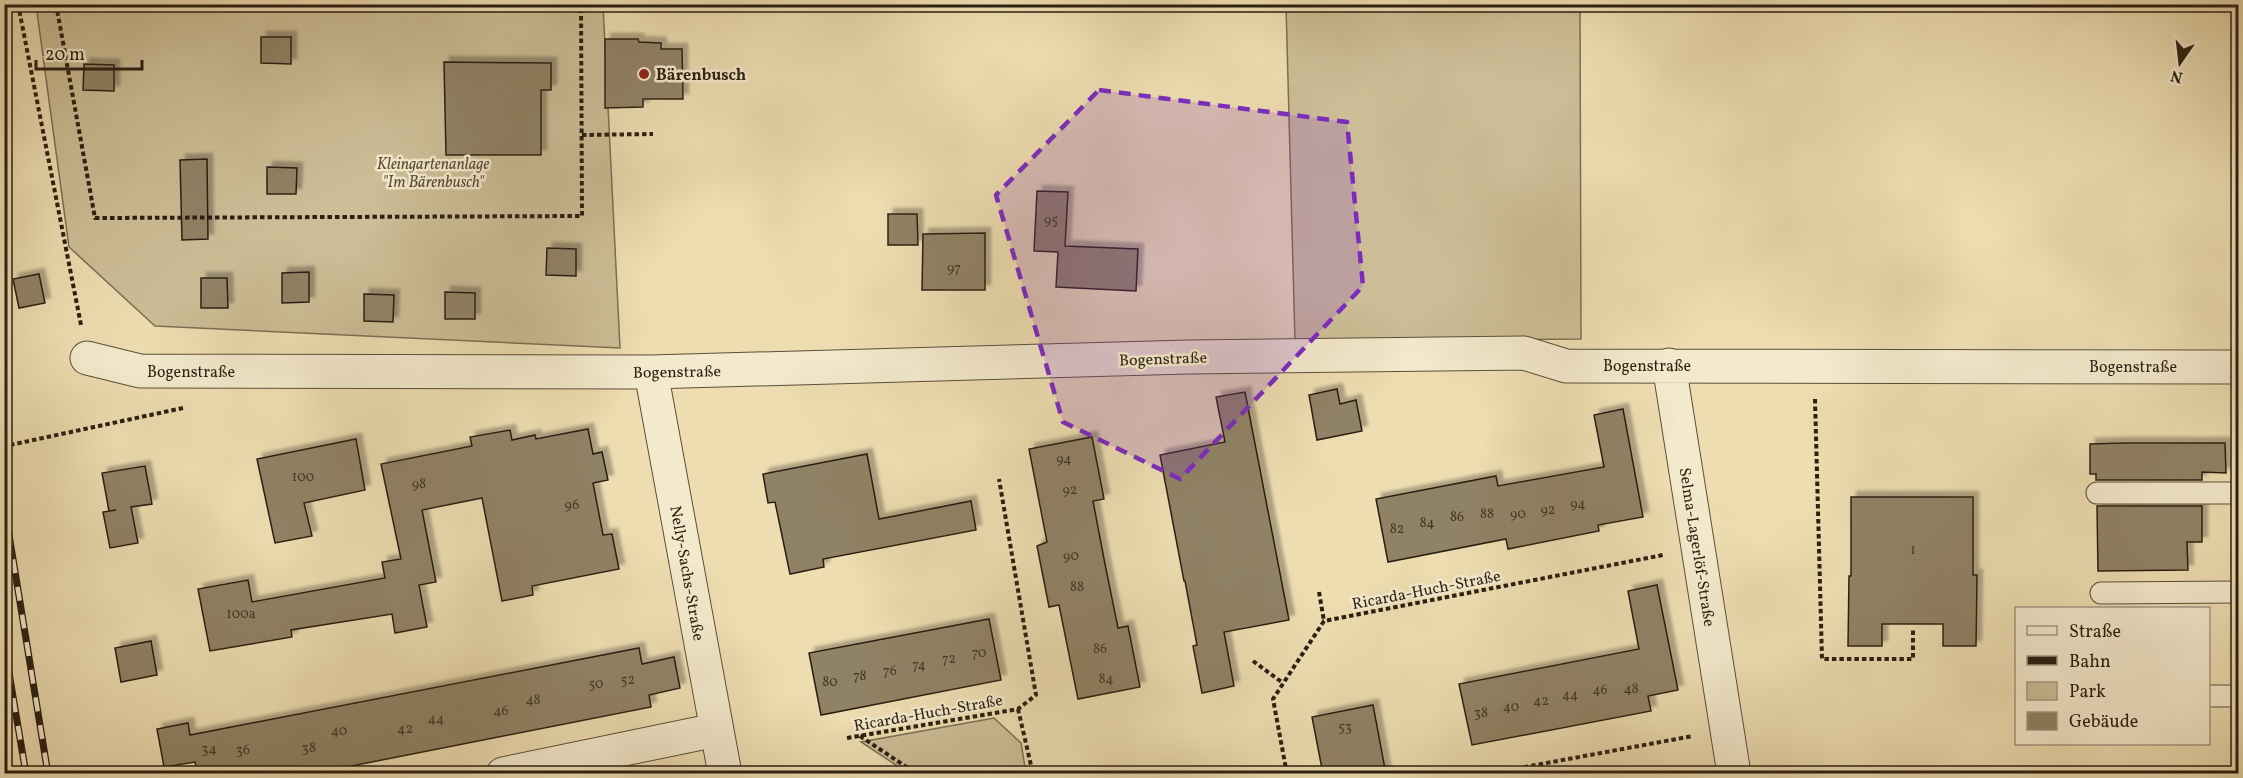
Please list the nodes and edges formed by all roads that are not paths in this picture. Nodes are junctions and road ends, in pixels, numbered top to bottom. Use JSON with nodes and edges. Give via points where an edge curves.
{"nodes":[{"id":1,"x":87,"y":358,"type":"road end"},
{"id":2,"x":1669,"y":365,"type":"junction"},
{"id":3,"x":2238,"y":367,"type":"edge"},
{"id":4,"x":651,"y":372,"type":"junction"},
{"id":5,"x":2097,"y":493,"type":"dead end"},
{"id":6,"x":2238,"y":493,"type":"edge"},
{"id":7,"x":2238,"y":591,"type":"edge"},
{"id":8,"x":2101,"y":593,"type":"dead end"},
{"id":9,"x":2210,"y":696,"type":"edge"},
{"id":10,"x":2238,"y":696,"type":"edge"},
{"id":11,"x":716,"y":730,"type":"junction"},
{"id":12,"x":503,"y":774,"type":"edge"},
{"id":13,"x":725,"y":774,"type":"edge"},
{"id":14,"x":1734,"y":774,"type":"edge"}],
"edges":[{"from":1,"to":4,"type":"street","name":"Bogenstraße","via":[[140,371]]},
{"from":2,"to":3,"type":"street","name":"Bogenstraße"},
{"from":2,"to":4,"type":"street","name":"Bogenstraße","via":[[1566,366],[1524,352]]},
{"from":2,"to":14,"type":"street","name":"Selma-Lagerlöf-Straße"},
{"from":4,"to":11,"type":"street","name":"Nelly-Sachs-Straße"},
{"from":5,"to":6,"type":"lane"},
{"from":7,"to":8,"type":"lane"},
{"from":9,"to":10,"type":"lane"},
{"from":11,"to":12,"type":"street"},
{"from":11,"to":13,"type":"street","name":"Nelly-Sachs-Straße"}]}
